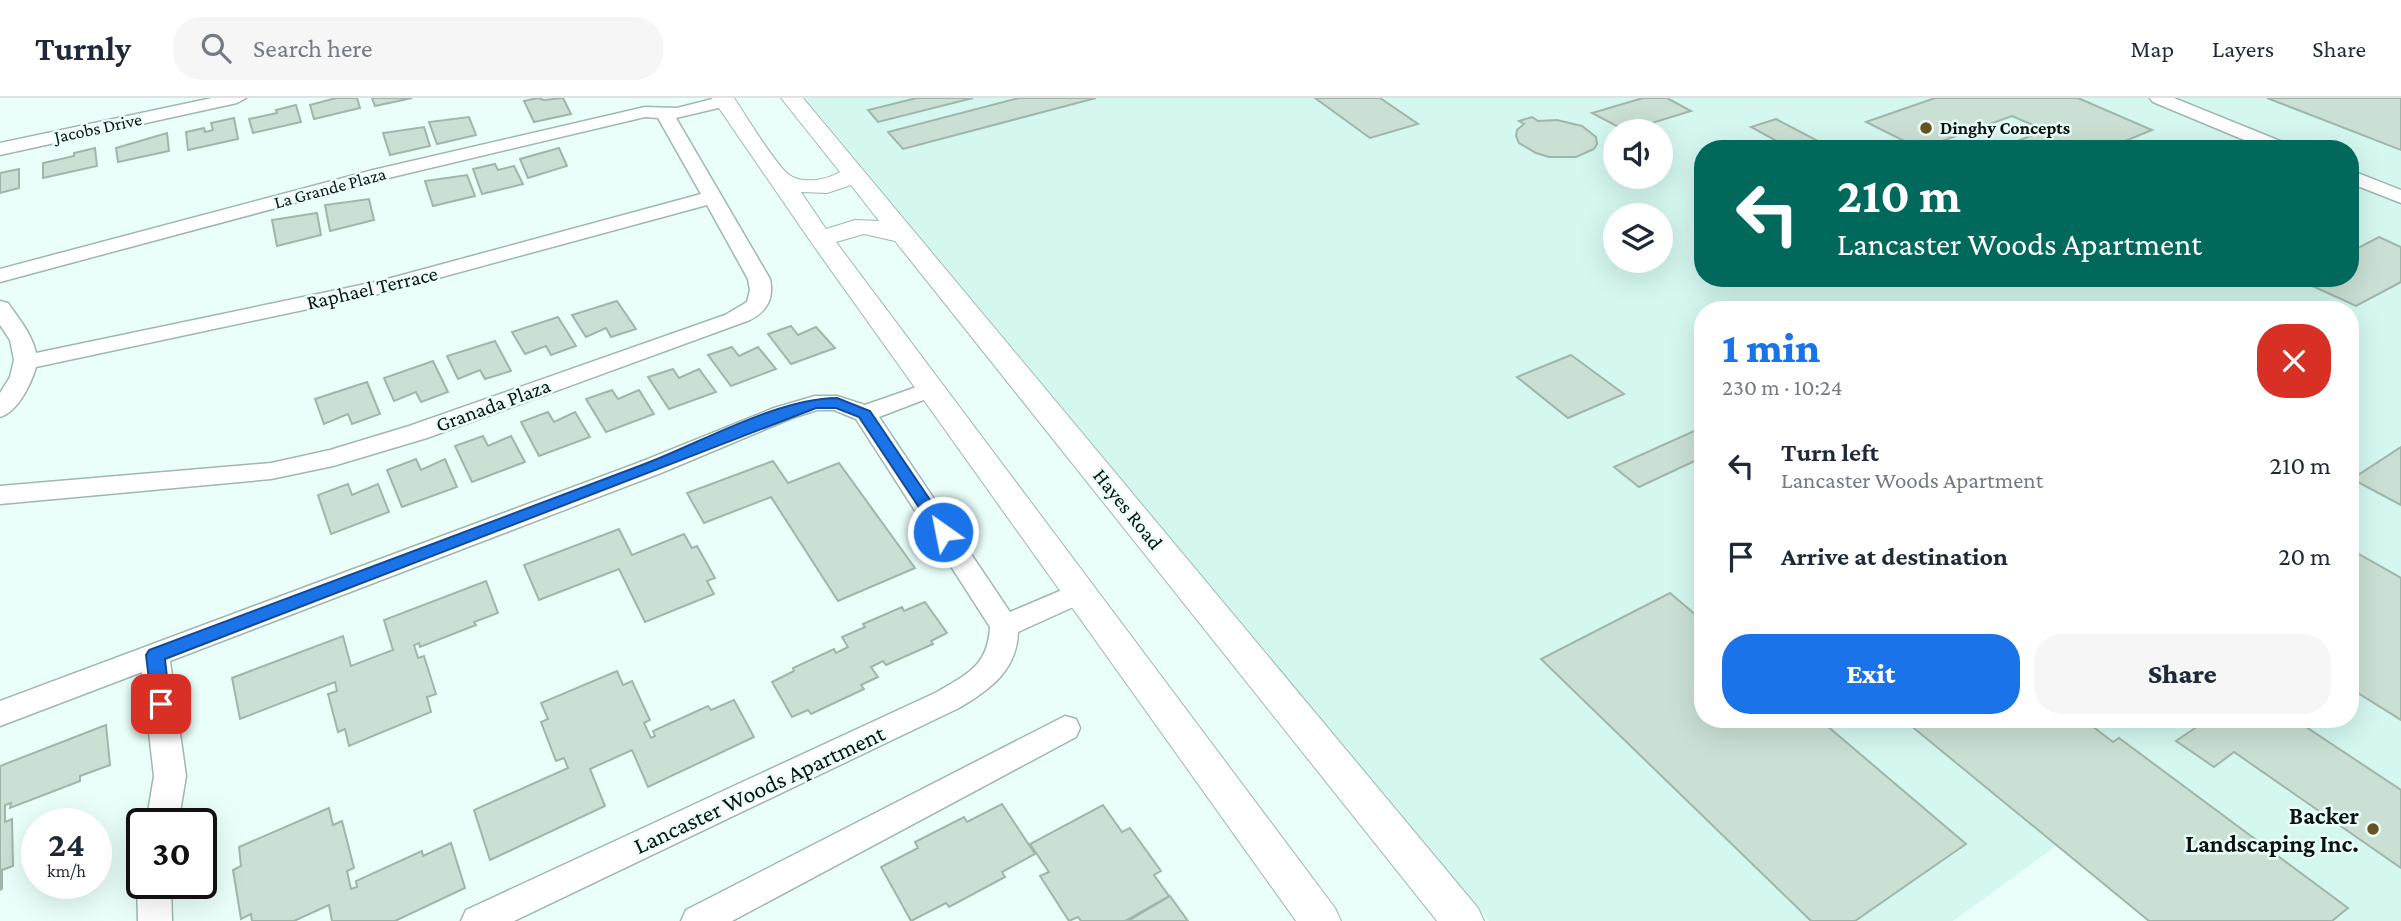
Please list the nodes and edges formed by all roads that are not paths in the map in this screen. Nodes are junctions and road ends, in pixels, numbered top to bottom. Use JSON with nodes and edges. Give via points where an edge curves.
{"nodes":[{"id":1,"x":237,"y":98,"type":"edge"},
{"id":2,"x":792,"y":98,"type":"edge"},
{"id":3,"x":2160,"y":98,"type":"edge"},
{"id":4,"x":714,"y":99,"type":"edge"},
{"id":5,"x":663,"y":111,"type":"junction"},
{"id":6,"x":2261,"y":140,"type":"edge"},
{"id":7,"x":0,"y":149,"type":"edge"},
{"id":8,"x":855,"y":173,"type":"junction"},
{"id":9,"x":778,"y":178,"type":"junction"},
{"id":10,"x":2359,"y":180,"type":"edge"},
{"id":11,"x":712,"y":197,"type":"junction"},
{"id":12,"x":2401,"y":197,"type":"edge"},
{"id":13,"x":906,"y":237,"type":"junction"},
{"id":14,"x":822,"y":240,"type":"junction"},
{"id":15,"x":0,"y":276,"type":"edge"},
{"id":16,"x":0,"y":308,"type":"edge"},
{"id":17,"x":27,"y":362,"type":"junction"},
{"id":18,"x":931,"y":389,"type":"junction"},
{"id":19,"x":0,"y":409,"type":"edge"},
{"id":20,"x":865,"y":414,"type":"junction"},
{"id":21,"x":0,"y":495,"type":"edge"},
{"id":22,"x":1080,"y":592,"type":"junction"},
{"id":23,"x":1004,"y":626,"type":"junction"},
{"id":24,"x":155,"y":655,"type":"junction"},
{"id":25,"x":0,"y":714,"type":"edge"},
{"id":26,"x":1065,"y":728,"type":"dead end"},
{"id":27,"x":165,"y":808,"type":"edge"},
{"id":28,"x":154,"y":899,"type":"edge"},
{"id":29,"x":1447,"y":914,"type":"edge"},
{"id":30,"x":155,"y":921,"type":"edge"},
{"id":31,"x":478,"y":921,"type":"edge"},
{"id":32,"x":698,"y":921,"type":"edge"},
{"id":33,"x":1320,"y":921,"type":"edge"}],
"edges":[{"from":1,"to":7,"type":"street","name":"Jacobs Drive"},
{"from":2,"to":8,"type":"street","name":"Hayes Road"},
{"from":3,"to":6,"type":"street"},
{"from":4,"to":5,"type":"street","name":"La Grande Plaza","via":[[677,113]]},
{"from":4,"to":5,"type":"street","name":"La Grande Plaza","via":[[668,105]]},
{"from":4,"to":9,"type":"street"},
{"from":5,"to":11,"type":"street","name":"Granada Plaza"},
{"from":5,"to":15,"type":"street","name":"La Grande Plaza","via":[[391,171]]},
{"from":8,"to":9,"type":"street","via":[[812,187]]},
{"from":8,"to":13,"type":"street","name":"Hayes Road"},
{"from":9,"to":14,"type":"street"},
{"from":10,"to":12,"type":"street"},
{"from":11,"to":17,"type":"street","name":"Raphael Terrace","via":[[383,287]]},
{"from":11,"to":21,"type":"street","name":"Granada Plaza","via":[[763,290],[754,308],[739,316],[418,432],[332,458],[271,471]]},
{"from":13,"to":14,"type":"street","via":[[884,228],[861,226]]},
{"from":13,"to":29,"type":"street","name":"Hayes Road"},
{"from":14,"to":18,"type":"street"},
{"from":16,"to":17,"type":"street","via":[[20,338]]},
{"from":17,"to":19,"type":"street","via":[[18,385]]},
{"from":18,"to":20,"type":"street"},
{"from":18,"to":22,"type":"street"},
{"from":20,"to":23,"type":"street"},
{"from":20,"to":24,"type":"street","via":[[837,403],[815,403],[783,413]]},
{"from":22,"to":23,"type":"street"},
{"from":22,"to":33,"type":"street"},
{"from":23,"to":31,"type":"street","name":"Lancaster Woods Apartment","via":[[1005,642],[998,663],[957,695]]},
{"from":24,"to":25,"type":"street"},
{"from":24,"to":27,"type":"street","via":[[170,776]]},
{"from":26,"to":32,"type":"street"},
{"from":28,"to":30,"type":"street"}]}
